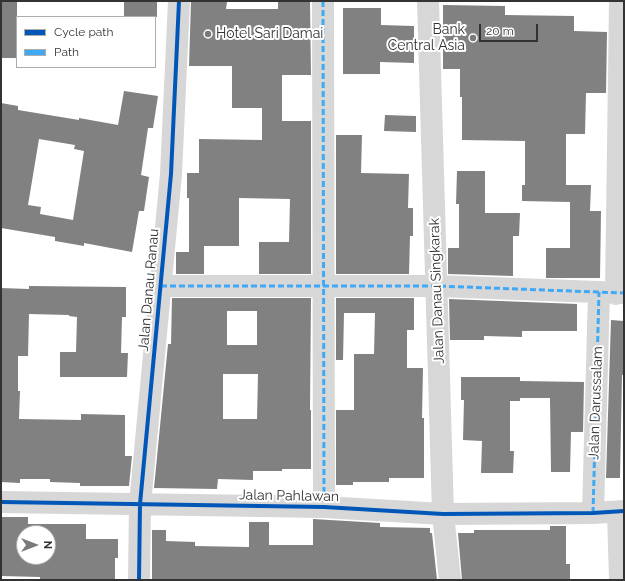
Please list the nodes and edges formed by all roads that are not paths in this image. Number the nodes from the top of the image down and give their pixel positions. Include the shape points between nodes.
1 (179, 1) edge
2 (323, 1) edge
3 (428, 1) edge
4 (620, 1) edge
5 (323, 285) junction
6 (161, 286) junction
7 (437, 286) junction
8 (613, 293) edge
9 (1, 502) edge
10 (140, 504) junction
11 (324, 508) junction
12 (621, 512) edge
13 (594, 513) junction
14 (443, 514) junction
15 (139, 580) edge
16 (450, 580) edge
17 (620, 580) edge

1 - 6 street, Jalan Danau Ranau via 171,174
2 - 5 street
3 - 7 street, Jalan Danau Singkarak
4 - 8 street, Jalan Darussalam
5 - 6 street
5 - 7 street
5 - 11 street
6 - 10 street, Jalan Danau Ranau
7 - 8 street
7 - 14 street, Jalan Danau Singkarak
8 - 13 street, Jalan Darussalam
9 - 10 street, Jalan Pahlawan
10 - 11 street, Jalan Pahlawan
10 - 15 street, Jalan Danau Ranau
11 - 14 street, Jalan Pahlawan
12 - 13 street, Jalan Pahlawan
12 - 17 street
13 - 14 street, Jalan Pahlawan
14 - 16 street, Jalan Danau Singkarak

